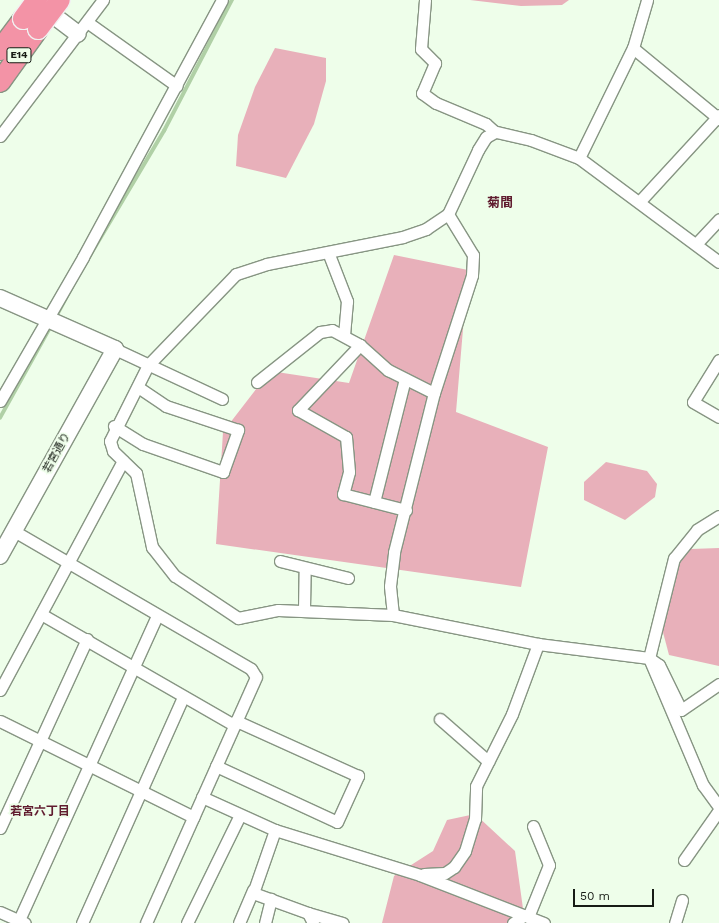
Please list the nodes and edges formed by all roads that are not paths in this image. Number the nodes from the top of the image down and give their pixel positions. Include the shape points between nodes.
1 (35, 0) edge
2 (60, 0) edge
3 (103, 0) edge
4 (222, 0) edge
5 (425, 0) edge
6 (647, 0) edge
7 (31, 24) junction
8 (83, 28) junction
9 (633, 48) junction
10 (0, 50) edge
11 (0, 82) edge
12 (177, 86) junction
13 (718, 117) edge
14 (495, 132) junction
15 (0, 136) edge
16 (579, 158) junction
17 (640, 201) junction
18 (448, 214) junction
19 (719, 219) edge
20 (696, 244) junction
21 (328, 252) junction
22 (719, 262) edge
23 (0, 298) edge
24 (46, 321) junction
25 (344, 334) junction
26 (360, 345) junction
27 (115, 349) junction
28 (719, 360) edge
29 (148, 365) junction
30 (405, 379) junction
31 (257, 382) dead end
32 (138, 387) junction
33 (434, 393) junction
34 (222, 398) dead end
35 (0, 400) edge
36 (719, 417) edge
37 (114, 426) junction
38 (123, 461) junction
39 (374, 502) junction
40 (406, 510) junction
41 (719, 516) edge
42 (14, 531) junction
43 (0, 556) edge
44 (280, 561) dead end
45 (68, 562) junction
46 (305, 570) junction
47 (348, 578) dead end
48 (304, 609) junction
49 (41, 614) junction
50 (393, 615) junction
51 (158, 616) junction
52 (87, 639) junction
53 (538, 644) junction
54 (649, 658) junction
55 (134, 666) junction
56 (719, 684) edge
57 (0, 690) edge
58 (183, 696) junction
59 (440, 719) dead end
60 (0, 721) edge
61 (235, 723) junction
62 (40, 741) junction
63 (488, 761) junction
64 (90, 766) junction
65 (216, 766) junction
66 (141, 791) junction
67 (202, 797) junction
68 (719, 808) edge
69 (240, 815) junction
70 (193, 817) junction
71 (533, 826) dead end
72 (0, 828) edge
73 (275, 830) junction
74 (684, 860) dead end
75 (420, 875) junction
76 (253, 890) junction
77 (271, 899) junction
78 (682, 900) dead end
79 (0, 912) edge
80 (308, 913) junction
81 (526, 916) junction
82 (22, 922) edge
83 (82, 923) edge
84 (146, 923) edge
85 (187, 923) edge
86 (239, 923) edge
87 (265, 923) edge
88 (313, 923) edge
89 (343, 923) edge
90 (513, 923) edge
91 (544, 923) edge
92 (675, 923) edge

1 - 7 highway, E14, bridge
1 - 8 street
2 - 7 highway, E14, bridge
3 - 8 street
4 - 12 street
5 - 14 street via 421,49 435,63 422,93 436,103 486,124
6 - 9 street
7 - 10 highway, E14
7 - 11 highway, E14
8 - 12 street
8 - 15 street
9 - 13 street
9 - 16 street
12 - 24 street
13 - 17 street
14 - 16 street via 531,140
14 - 18 street via 486,137 478,150
16 - 17 street
17 - 20 street
18 - 21 street via 426,229 403,237
18 - 33 street via 473,255 472,275
19 - 20 street
20 - 22 street
21 - 25 street via 347,301
21 - 29 street via 267,264 236,274
23 - 24 street
24 - 27 street
24 - 35 street
25 - 26 street
25 - 31 street via 332,330 320,332
26 - 30 street via 388,370
26 - 39 street via 298,410 346,437 348,472 343,494
27 - 29 street
27 - 42 street, 若宮通り
28 - 36 street via 693,402
29 - 32 street
29 - 34 street
30 - 33 street
30 - 39 street
32 - 37 street
32 - 37 street via 166,406 238,430 223,472 143,444
33 - 40 street
37 - 38 street via 110,441
38 - 45 street
38 - 48 street via 136,473 152,547 175,576 238,618 278,610
39 - 40 street
40 - 50 street via 394,552 390,586
41 - 54 street via 697,530 674,558
42 - 43 street, 若宮通り
42 - 45 street
44 - 46 street
45 - 49 street
45 - 51 street
46 - 47 street
46 - 48 street
48 - 50 street
49 - 52 street
49 - 57 street
50 - 53 street
51 - 55 street
51 - 61 street via 251,669 256,677
52 - 55 street
52 - 62 street
53 - 54 street
53 - 63 street via 512,714
54 - 56 street via 659,665 681,710
54 - 68 street via 703,786
55 - 58 street
55 - 64 street
58 - 61 street
58 - 66 street
59 - 63 street
60 - 62 street
61 - 65 street
61 - 65 street via 355,773 358,776 355,783 337,822
62 - 64 street
62 - 72 street
63 - 75 street via 476,786 475,819 465,851 454,867 445,873
64 - 66 street
64 - 82 street
65 - 67 street
66 - 70 street
66 - 83 street
67 - 69 street
67 - 70 street
68 - 74 street
69 - 73 street
69 - 85 street
70 - 84 street
71 - 81 street via 549,865
73 - 75 street
73 - 76 street
75 - 81 street
76 - 77 street
76 - 86 street
77 - 80 street
77 - 87 street
78 - 92 street
79 - 82 street
80 - 88 street
80 - 89 street
81 - 90 street
81 - 91 street

